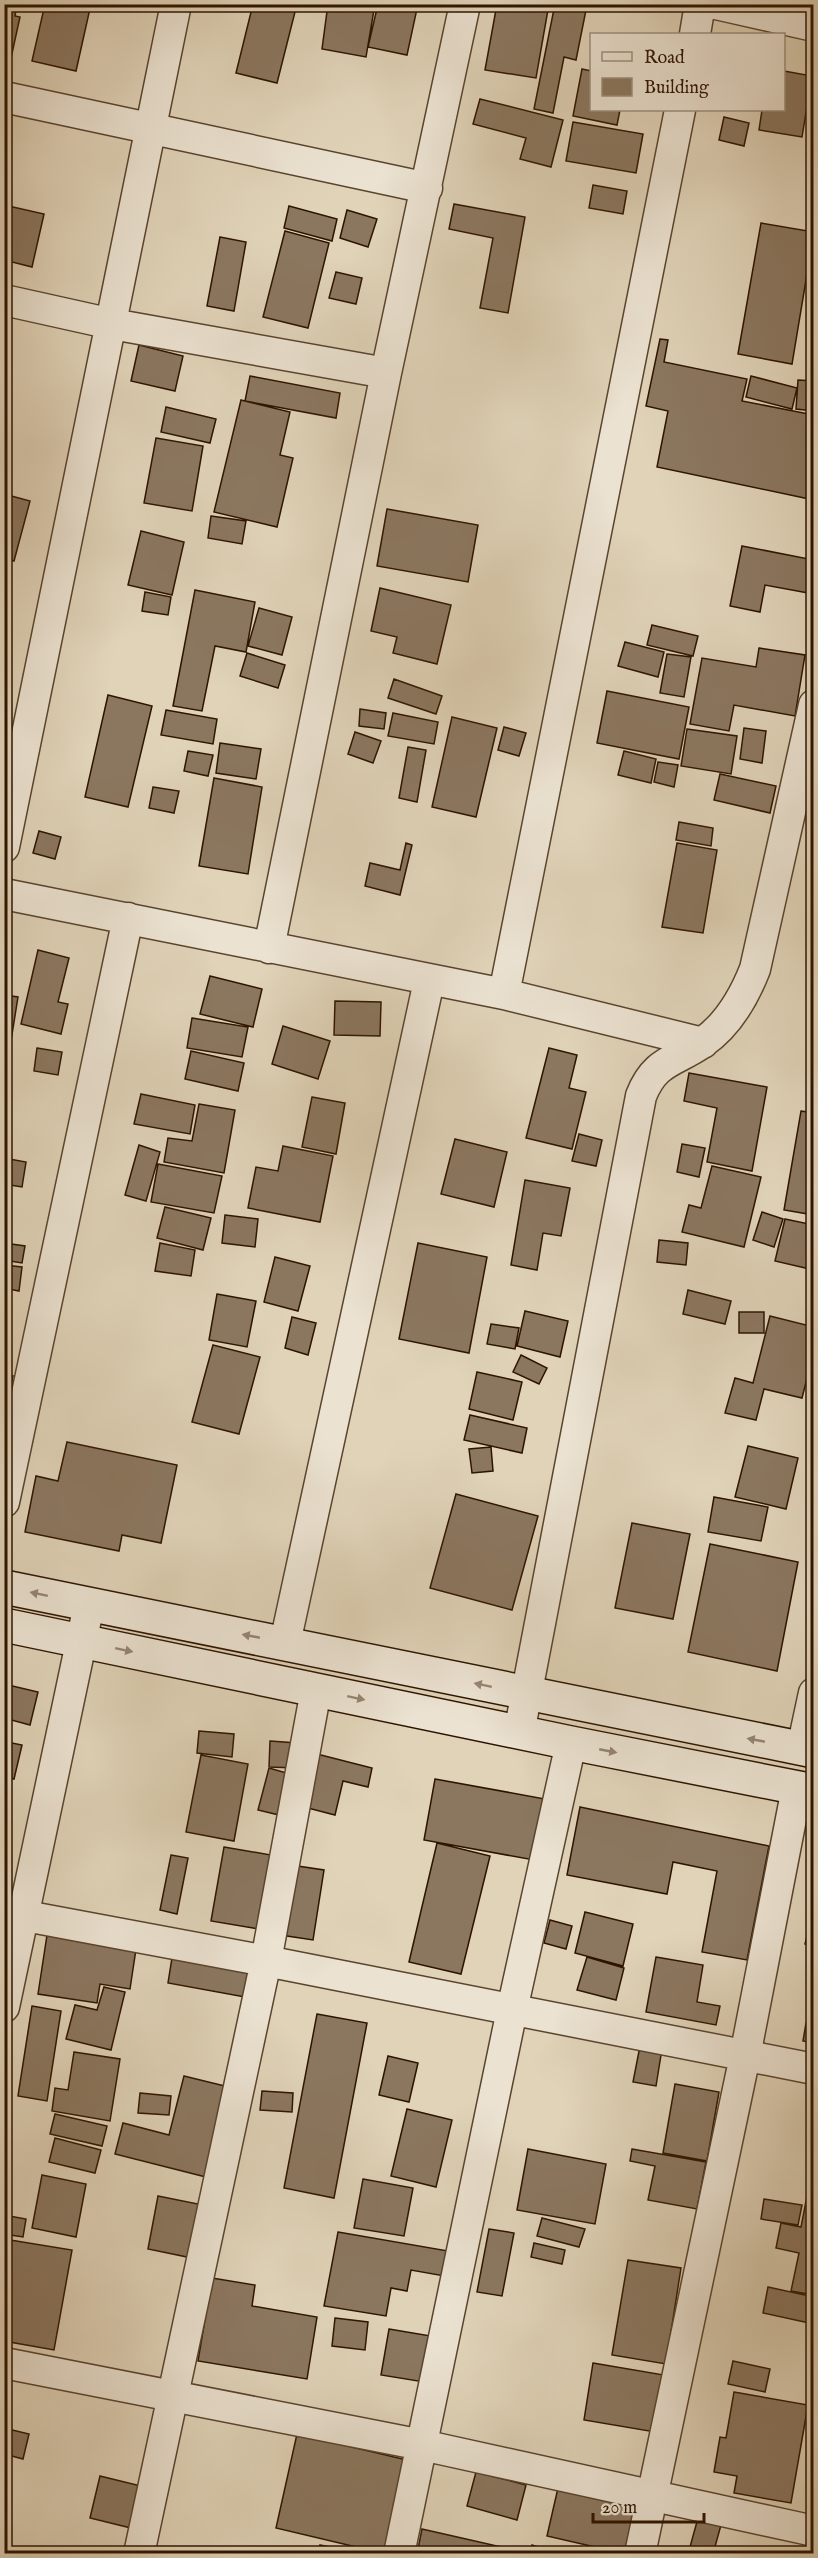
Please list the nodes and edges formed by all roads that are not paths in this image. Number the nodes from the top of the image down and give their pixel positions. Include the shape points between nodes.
1 (176, 4) edge
2 (465, 4) edge
3 (700, 4) edge
4 (716, 4) edge
5 (813, 26) edge
6 (694, 33) edge
7 (4, 97) edge
8 (680, 111) edge
9 (150, 130) junction
10 (427, 188) junction
11 (4, 300) edge
12 (112, 324) junction
13 (386, 373) junction
14 (813, 705) edge
15 (4, 847) edge
16 (4, 894) edge
17 (128, 918) junction
18 (269, 948) junction
19 (429, 981) junction
20 (504, 994) junction
21 (703, 1043) junction
22 (4, 1502) edge
23 (4, 1587) edge
24 (89, 1605) junction
25 (4, 1625) edge
26 (81, 1641) junction
27 (285, 1643) junction
28 (316, 1690) junction
29 (813, 1693) edge
30 (525, 1694) junction
31 (519, 1732) junction
32 (571, 1743) junction
33 (808, 1750) edge
34 (805, 1790) edge
35 (14, 1914) edge
36 (266, 1961) junction
37 (4, 2007) edge
38 (512, 2010) junction
39 (745, 2056) junction
40 (813, 2070) edge
41 (4, 2363) edge
42 (172, 2397) junction
43 (422, 2445) junction
44 (651, 2496) junction
45 (813, 2531) edge
46 (139, 2553) edge
47 (399, 2553) edge
48 (640, 2553) edge

1 - 9 street
2 - 10 street
3 - 6 street
4 - 5 street
7 - 9 street
8 - 20 street
9 - 10 street
9 - 12 street
10 - 13 street
11 - 12 street
12 - 13 street
12 - 15 street
13 - 18 street
14 - 21 street via 755,969 743,998
16 - 17 street
17 - 18 street
17 - 22 street
18 - 19 street
19 - 20 street
19 - 27 street
20 - 21 street
21 - 30 street via 674,1057 651,1075 641,1096
24 -> 23 main road
24 - 26 street
27 -> 24 main road
25 - 26 main road
26 -> 28 main road
26 - 35 street
30 -> 27 main road
28 -> 31 main road
28 - 36 street
29 - 33 street
30 - 31 street
33 -> 30 main road
31 - 32 main road
32 -> 34 main road
32 - 38 street
34 - 39 street
35 - 36 street
35 - 37 street
36 - 38 street
36 - 42 street
38 - 39 street
38 - 43 street
39 - 40 street
39 - 44 street
41 - 42 street
42 - 43 street
42 - 46 street
43 - 44 street
43 - 47 street
44 - 45 street
44 - 48 street

